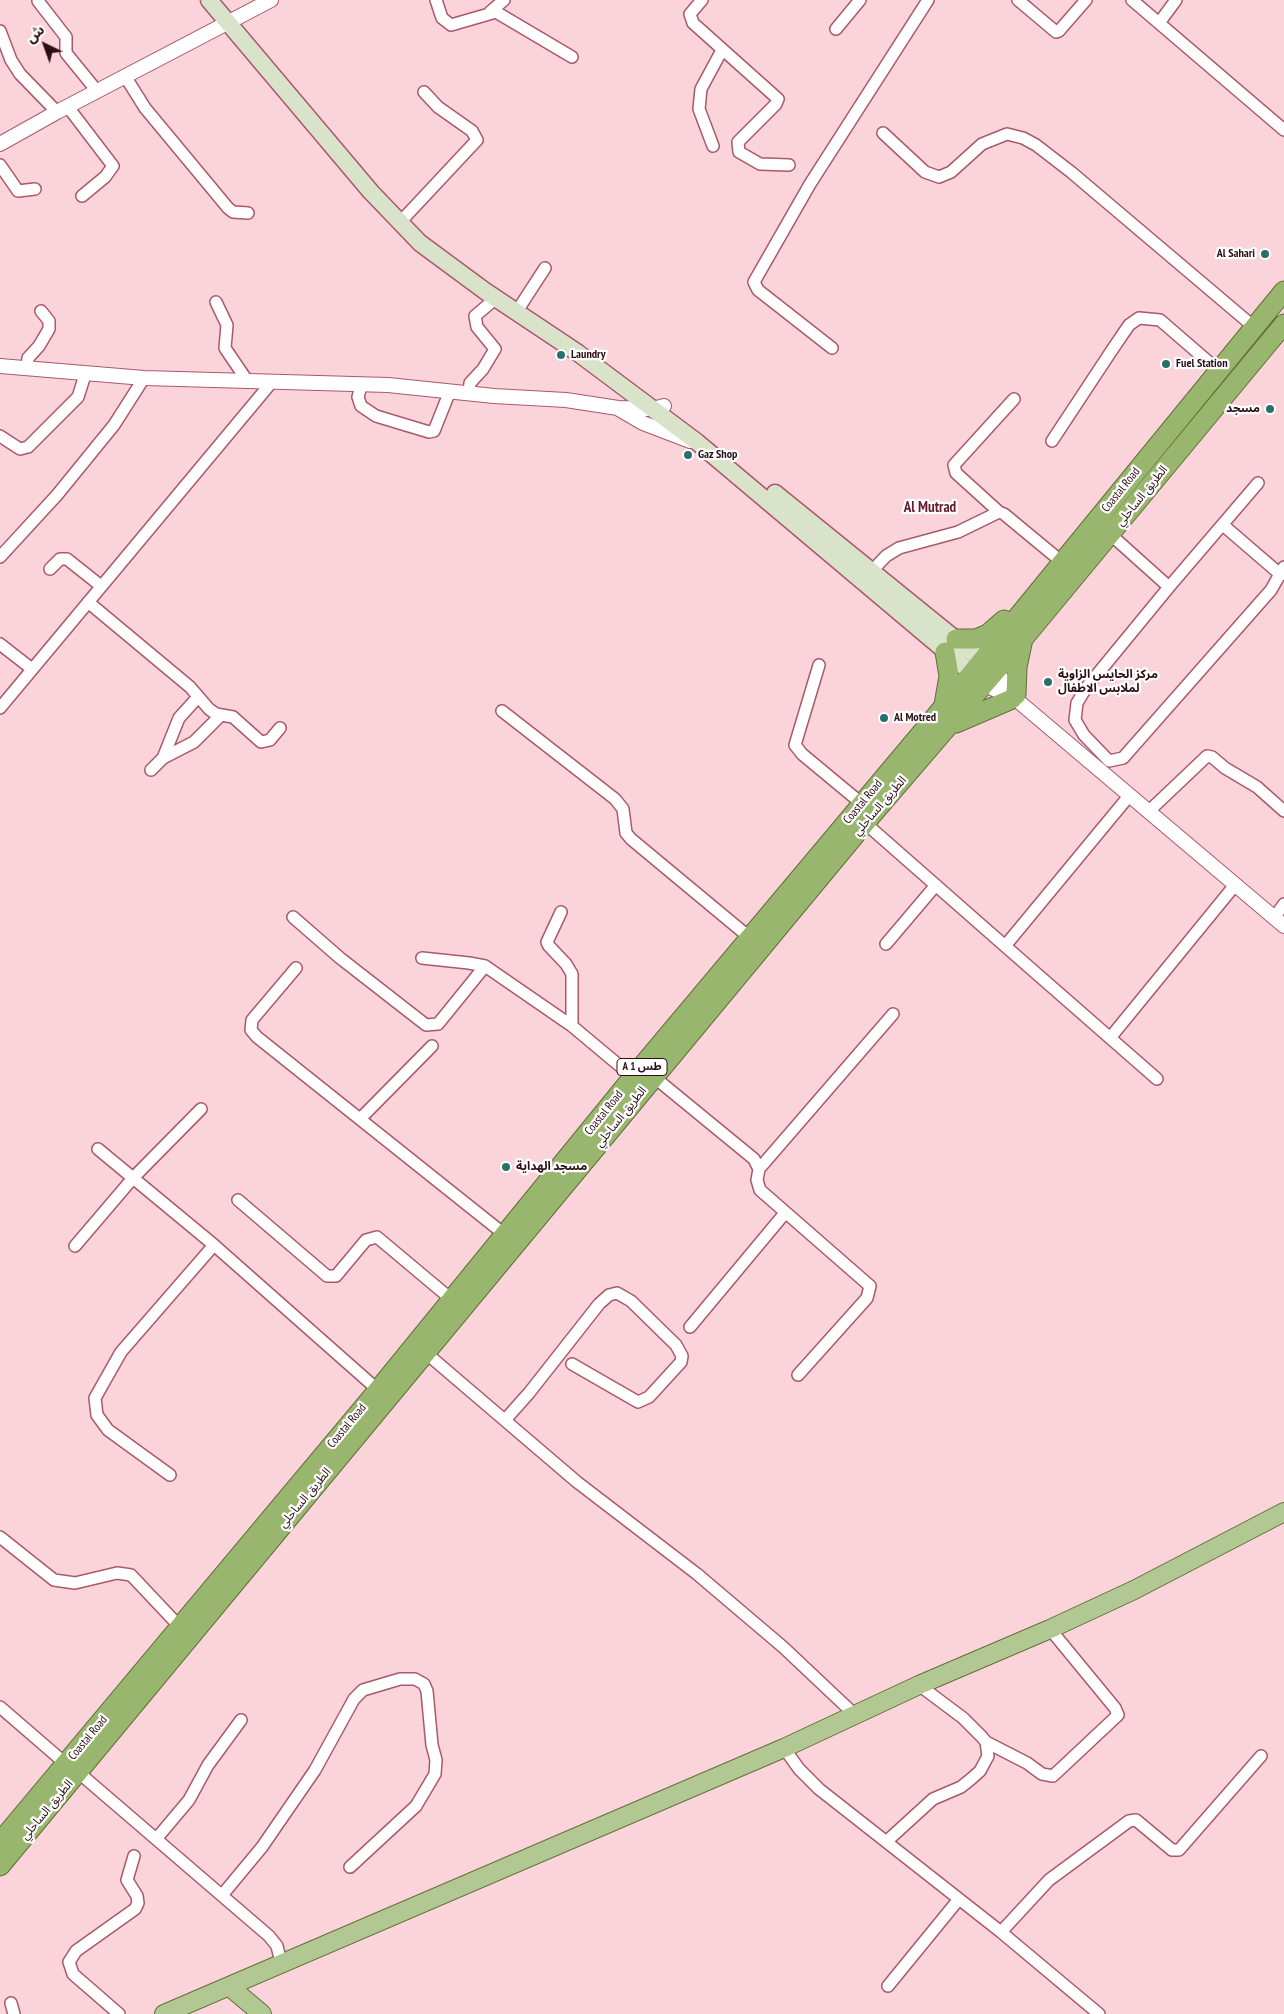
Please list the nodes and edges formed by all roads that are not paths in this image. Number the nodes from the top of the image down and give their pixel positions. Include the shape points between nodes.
1 (210, 0) edge
2 (222, 0) edge
3 (271, 0) edge
4 (436, 0) edge
5 (504, 0) edge
6 (702, 0) edge
7 (860, 0) edge
8 (928, 0) edge
9 (1018, 0) edge
10 (1086, 0) edge
11 (1132, 0) edge
12 (1176, 0) edge
13 (38, 1) edge
14 (490, 12) junction
15 (233, 19) junction
16 (1159, 23) junction
17 (836, 29) dead end
18 (0, 32) edge
19 (722, 50) junction
20 (572, 57) dead end
21 (125, 76) junction
22 (97, 91) junction
23 (424, 92) dead end
24 (62, 109) junction
25 (1284, 130) edge
26 (883, 133) dead end
27 (0, 144) edge
28 (713, 146) dead end
29 (789, 165) dead end
30 (0, 166) edge
31 (35, 189) dead end
32 (373, 190) junction
33 (82, 196) dead end
34 (248, 213) dead end
35 (404, 218) junction
36 (545, 268) dead end
37 (1284, 291) edge
38 (496, 298) junction
39 (216, 302) dead end
40 (521, 305) junction
41 (41, 311) dead end
42 (1284, 324) edge
43 (1254, 328) junction
44 (832, 348) dead end
45 (0, 366) edge
46 (27, 368) junction
47 (1219, 371) junction
48 (85, 375) junction
49 (144, 378) junction
50 (248, 382) junction
51 (271, 383) junction
52 (361, 386) junction
53 (450, 391) junction
54 (469, 393) junction
55 (1014, 399) dead end
56 (618, 408) junction
57 (658, 408) junction
58 (0, 436) edge
59 (1052, 441) dead end
60 (697, 442) junction
61 (1258, 483) dead end
62 (999, 512) junction
63 (1223, 525) junction
64 (1110, 534) junction
65 (0, 557) edge
66 (1062, 562) junction
67 (50, 569) dead end
68 (1282, 571) edge
69 (871, 572) junction
70 (101, 586) junction
71 (1170, 587) junction
72 (88, 602) junction
73 (1023, 610) junction
74 (1023, 638) junction
75 (0, 644) edge
76 (951, 646) junction
77 (819, 666) dead end
78 (32, 669) junction
79 (983, 672) junction
80 (198, 697) junction
81 (1015, 698) junction
82 (944, 705) junction
83 (0, 708) edge
84 (502, 711) dead end
85 (221, 715) junction
86 (948, 727) junction
87 (280, 728) dead end
88 (163, 758) junction
89 (151, 770) dead end
90 (1129, 796) junction
91 (861, 803) junction
92 (1284, 811) edge
93 (1148, 812) junction
94 (865, 823) junction
95 (1235, 885) junction
96 (936, 886) junction
97 (1284, 904) edge
98 (561, 912) dead end
99 (293, 917) dead end
100 (1279, 922) edge
101 (749, 937) junction
102 (886, 944) dead end
103 (1005, 946) junction
104 (422, 958) dead end
105 (485, 966) junction
106 (296, 968) dead end
107 (893, 1014) dead end
108 (572, 1026) junction
109 (1110, 1038) junction
110 (432, 1046) dead end
111 (633, 1077) junction
112 (654, 1077) junction
113 (1157, 1079) dead end
114 (201, 1108) dead end
115 (360, 1119) junction
116 (98, 1149) dead end
117 (759, 1169) junction
118 (133, 1178) junction
119 (238, 1200) dead end
120 (785, 1213) junction
121 (504, 1234) junction
122 (214, 1245) junction
123 (75, 1246) dead end
124 (452, 1299) junction
125 (690, 1327) dead end
126 (426, 1353) junction
127 (572, 1364) dead end
128 (798, 1375) dead end
129 (378, 1390) junction
130 (505, 1420) junction
131 (170, 1475) dead end
132 (1284, 1512) edge
133 (0, 1537) edge
134 (180, 1626) junction
135 (1050, 1629) junction
136 (919, 1685) junction
137 (0, 1708) edge
138 (854, 1714) junction
139 (240, 1720) dead end
140 (986, 1742) junction
141 (784, 1748) junction
142 (1261, 1756) dead end
143 (72, 1768) junction
144 (157, 1838) junction
145 (887, 1841) junction
146 (0, 1842) edge
147 (134, 1856) dead end
148 (0, 1866) edge
149 (350, 1866) dead end
150 (223, 1894) junction
151 (959, 1899) junction
152 (1001, 1932) junction
153 (281, 1963) junction
154 (888, 1986) dead end
155 (230, 1987) junction
156 (119, 2014) edge
157 (164, 2014) edge
158 (262, 2014) edge
159 (1099, 2014) edge

1 - 15 main road
2 - 15 main road
3 - 15 street
4 - 14 street via 442,18 455,26
5 - 14 street
6 - 19 street via 691,12 690,19
7 - 17 street
8 - 44 street via 810,184 754,282 758,290
9 - 10 street via 1056,32
11 - 16 street
12 - 16 street
13 - 22 street via 66,37 66,53
14 - 20 street via 504,14
15 - 21 street
15 - 32 main road
16 - 25 street
18 - 24 street via 20,74
19 - 28 street via 701,90 699,110
19 - 29 street via 778,99 738,142 739,152 760,164
21 - 22 street
21 - 34 street via 145,108 228,208 233,212
22 - 24 street
23 - 35 street via 438,108 472,131 477,140
24 - 27 street
24 - 33 street via 113,166
26 - 43 street via 925,172 939,177 951,172 982,144 1007,134 1023,138 1071,172
30 - 31 street via 18,191
32 - 35 main road
32 - 38 main road via 393,218 433,254
35 - 40 main road via 437,248
36 - 40 street
37 - 43 highway, Coastal Road / A 1 طس
38 - 54 street via 475,316 477,327 495,349 470,383
38 - 57 main road
39 - 50 street via 227,325 225,348
40 - 57 main road via 605,361
41 - 46 street via 49,322 49,329 28,358
42 - 64 highway, الطريق الساحلي / A 1 طس
43 - 47 highway, Coastal Road / A 1 طس
45 - 46 street
46 - 48 street
47 - 59 street via 1160,320 1138,318 1124,332
47 - 66 highway, Coastal Road / A 1 طس
48 - 49 street
48 - 58 street via 78,397 28,447 20,449
49 - 50 street
49 - 65 street via 114,425 63,488
50 - 51 street
51 - 52 street
51 - 70 street
52 - 53 street via 388,385
52 - 53 street via 358,397 361,406 376,416 429,432 434,431
53 - 54 street
54 - 56 street via 566,400
55 - 62 street via 954,465 956,473
56 - 57 street
56 - 60 street via 643,423
57 - 60 main road
57 - 69 main road
60 - 76 main road
61 - 63 street
62 - 66 street
62 - 69 street via 958,532 899,548
63 - 68 street
63 - 71 street
64 - 71 street
64 - 74 highway, الطريق الساحلي / A 1 طس
66 - 73 highway, Coastal Road / A 1 طس
67 - 70 street via 60,559 68,558
68 - 71 street via 1271,590 1123,758 1109,761 1074,720 1077,704 1086,688
69 - 76 main road
70 - 72 street
72 - 78 street
72 - 80 street
73 - 76 highway via 1013,613 988,634
73 - 79 highway, Coastal Road / A 1 طس
74 - 79 highway, الطريق الساحلي / A 1 طس
74 - 81 highway
75 - 78 street
76 - 79 main road
76 - 82 highway
77 - 91 street via 795,745
78 - 83 street
79 - 81 street
79 - 82 highway, Coastal Road / A 1 طس
79 - 86 highway, الطريق الساحلي / A 1 طس
80 - 85 street via 209,709
80 - 88 street via 179,718
81 - 86 highway
81 - 90 street
82 - 91 highway, Coastal Road / A 1 طس
84 - 101 street via 614,799 624,809 626,833
85 - 87 street via 233,717 261,742 270,740
85 - 88 street via 194,742
86 - 94 highway, الطريق الساحلي / A 1 طس
88 - 89 street
90 - 93 street
90 - 103 street
91 - 101 highway, Coastal Road / A 1 طس
92 - 93 street via 1257,787 1207,756
93 - 95 street
94 - 96 street
94 - 112 highway, الطريق الساحلي / A 1 طس
95 - 100 street
95 - 109 street
96 - 102 street
96 - 103 street
97 - 100 street
98 - 108 street via 547,942 572,974
99 - 105 street via 426,1026 438,1024
101 - 111 highway, Coastal Road / A 1 طس
103 - 109 street
104 - 105 street
105 - 108 street
106 - 115 street via 252,1020 251,1030
107 - 117 street
108 - 111 street
109 - 113 street
110 - 115 street
111 - 121 highway, Coastal Road / A 1 طس
112 - 117 street via 754,1159
112 - 126 highway, الطريق الساحلي / A 1 طس
114 - 118 street
115 - 121 street
116 - 118 street
117 - 120 street via 757,1186
118 - 122 street
118 - 123 street
119 - 124 street via 327,1276 336,1276 366,1240 377,1237
120 - 125 street
120 - 128 street via 870,1286 867,1298
121 - 124 highway, Coastal Road / A 1 طس
122 - 129 street
122 - 131 street via 121,1352 95,1398 97,1415 108,1430
124 - 129 highway, Coastal Road / A 1 طس
126 - 130 street
126 - 143 highway, الطريق الساحلي / A 1 طس
127 - 130 street via 638,1402 649,1397 681,1362 682,1356 676,1345 631,1301 617,1293 609,1295
129 - 134 highway, Coastal Road / A 1 طس
130 - 138 street via 577,1482 697,1574 783,1647
132 - 135 main road via 1134,1590
133 - 134 street via 54,1580 75,1583 117,1573 131,1575
134 - 143 highway, Coastal Road / A 1 طس
135 - 136 main road
135 - 140 street via 1118,1715 1053,1776 1042,1774
136 - 138 main road
136 - 140 street via 963,1718
137 - 143 street
138 - 141 main road
139 - 144 street via 208,1765 189,1800
140 - 145 street via 988,1756 980,1771 961,1787 933,1799
141 - 145 street via 799,1769 820,1789
141 - 153 main road
142 - 152 street via 1179,1850 1172,1850 1136,1820 1129,1821 1049,1880
143 - 144 street
143 - 146 highway, Coastal Road / A 1 طس
143 - 148 highway, الطريق الساحلي / A 1 طس
144 - 150 street
145 - 151 street
147 - 156 street via 127,1880 137,1896 135,1909 76,1951 70,1962 73,1974
149 - 150 street via 416,1806 434,1774 436,1760 427,1691 424,1684 416,1679 400,1679 363,1690 354,1699 315,1770 262,1847
150 - 153 street via 273,1940
151 - 152 street
151 - 154 street
152 - 159 street
153 - 155 main road
155 - 157 main road
155 - 158 main road

